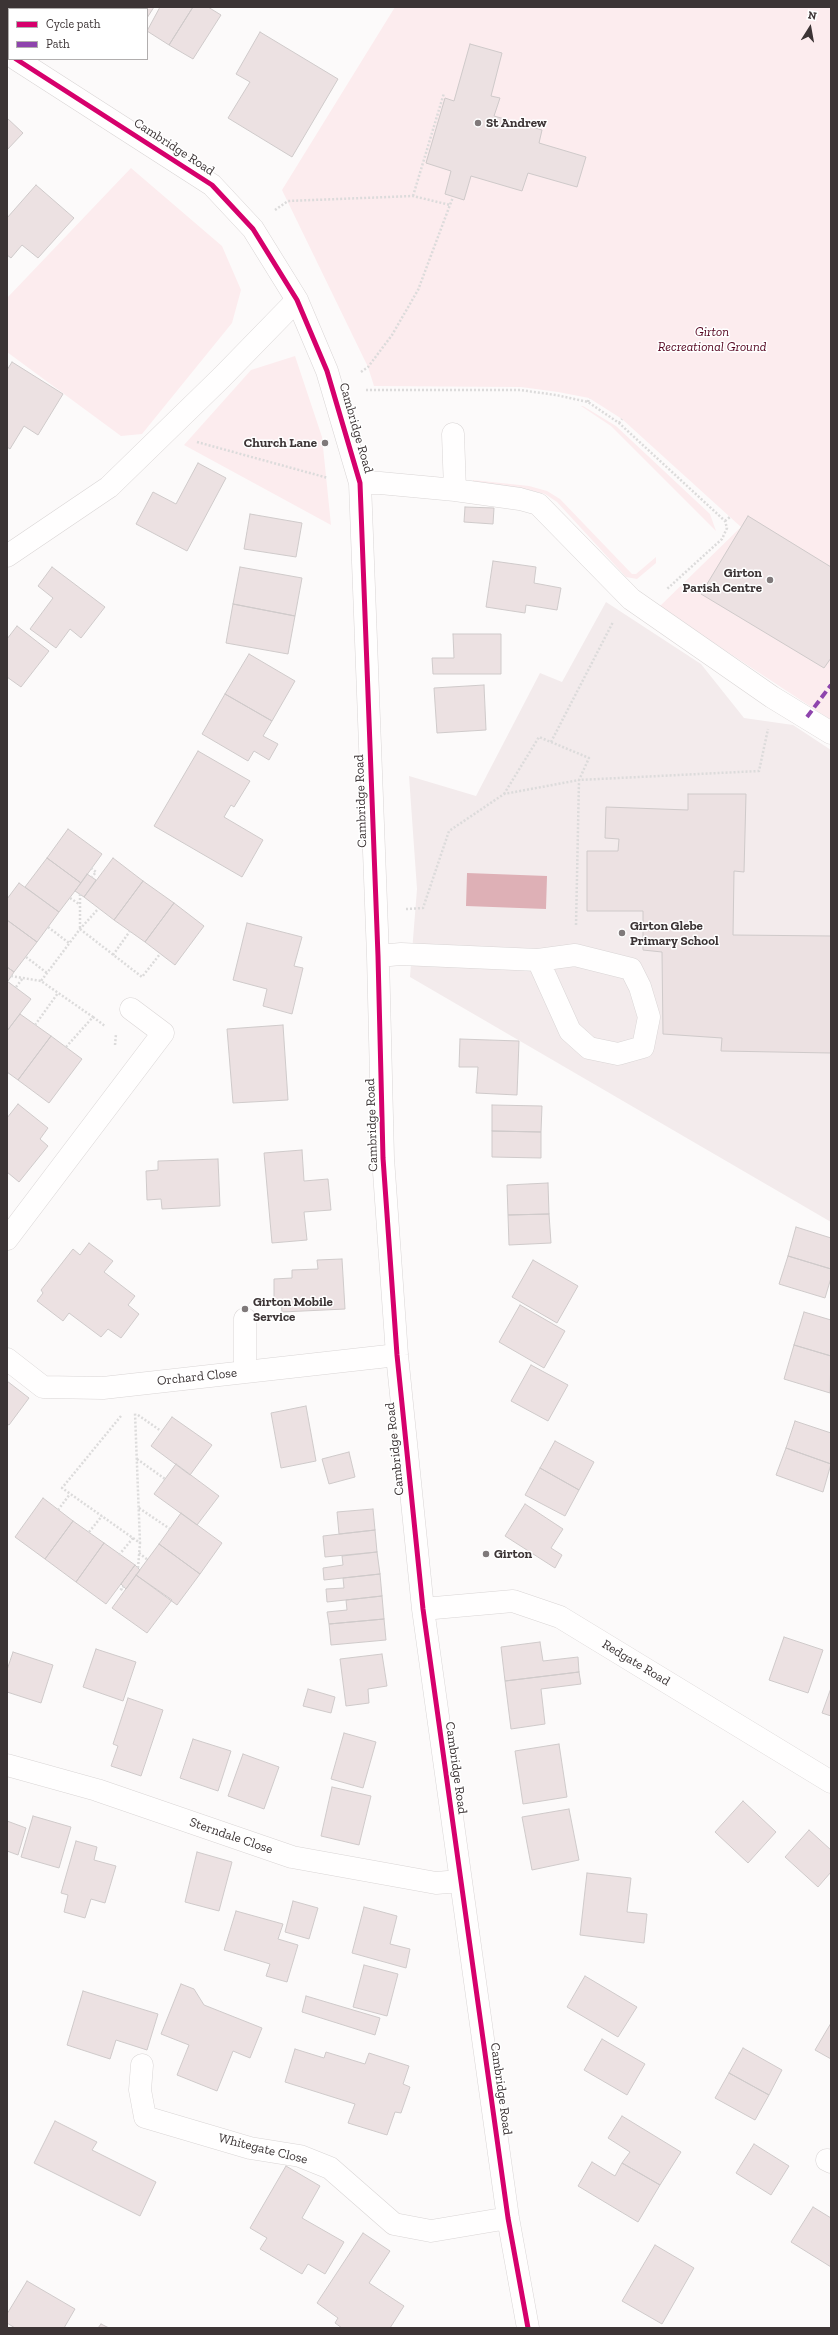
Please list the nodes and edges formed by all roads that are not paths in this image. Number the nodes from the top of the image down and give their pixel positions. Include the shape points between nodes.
1 (18, 60) edge
2 (297, 300) junction
3 (453, 434) dead end
4 (360, 484) junction
5 (455, 490) junction
6 (7, 556) edge
7 (831, 733) edge
8 (378, 956) junction
9 (538, 960) junction
10 (131, 1009) dead end
11 (7, 1239) edge
12 (245, 1319) dead end
13 (397, 1355) junction
14 (7, 1359) edge
15 (245, 1372) junction
16 (423, 1609) junction
17 (7, 1765) edge
18 (831, 1782) edge
19 (460, 1881) junction
20 (142, 2065) dead end
21 (508, 2218) junction
22 (528, 2328) edge

1 - 2 street, Cambridge Road via 212,185 253,228
2 - 4 street, Cambridge Road via 328,371
2 - 6 street via 109,487
3 - 5 street
4 - 5 street via 380,483
4 - 8 street, Cambridge Road
5 - 7 street via 538,504 631,599 772,697
8 - 9 street via 401,954
8 - 13 street, Cambridge Road via 383,1158
9 - 9 street via 570,1031 589,1048 618,1054 643,1047 648,1017 640,988 631,969 575,955
10 - 11 street via 163,1033
12 - 15 street
13 - 15 street, Orchard Close
13 - 16 street, Cambridge Road
14 - 15 street, Orchard Close via 43,1387 103,1388 134,1392
16 - 18 street, Redgate Road via 513,1601 560,1617
16 - 19 street, Cambridge Road
17 - 19 street, Sterndale Close via 97,1790 292,1857 436,1884
19 - 21 street, Cambridge Road
20 - 21 street, Whitegate Close via 140,2090 145,2117 250,2148 300,2156 330,2168 394,2224 431,2231
21 - 22 street, Cambridge Road

